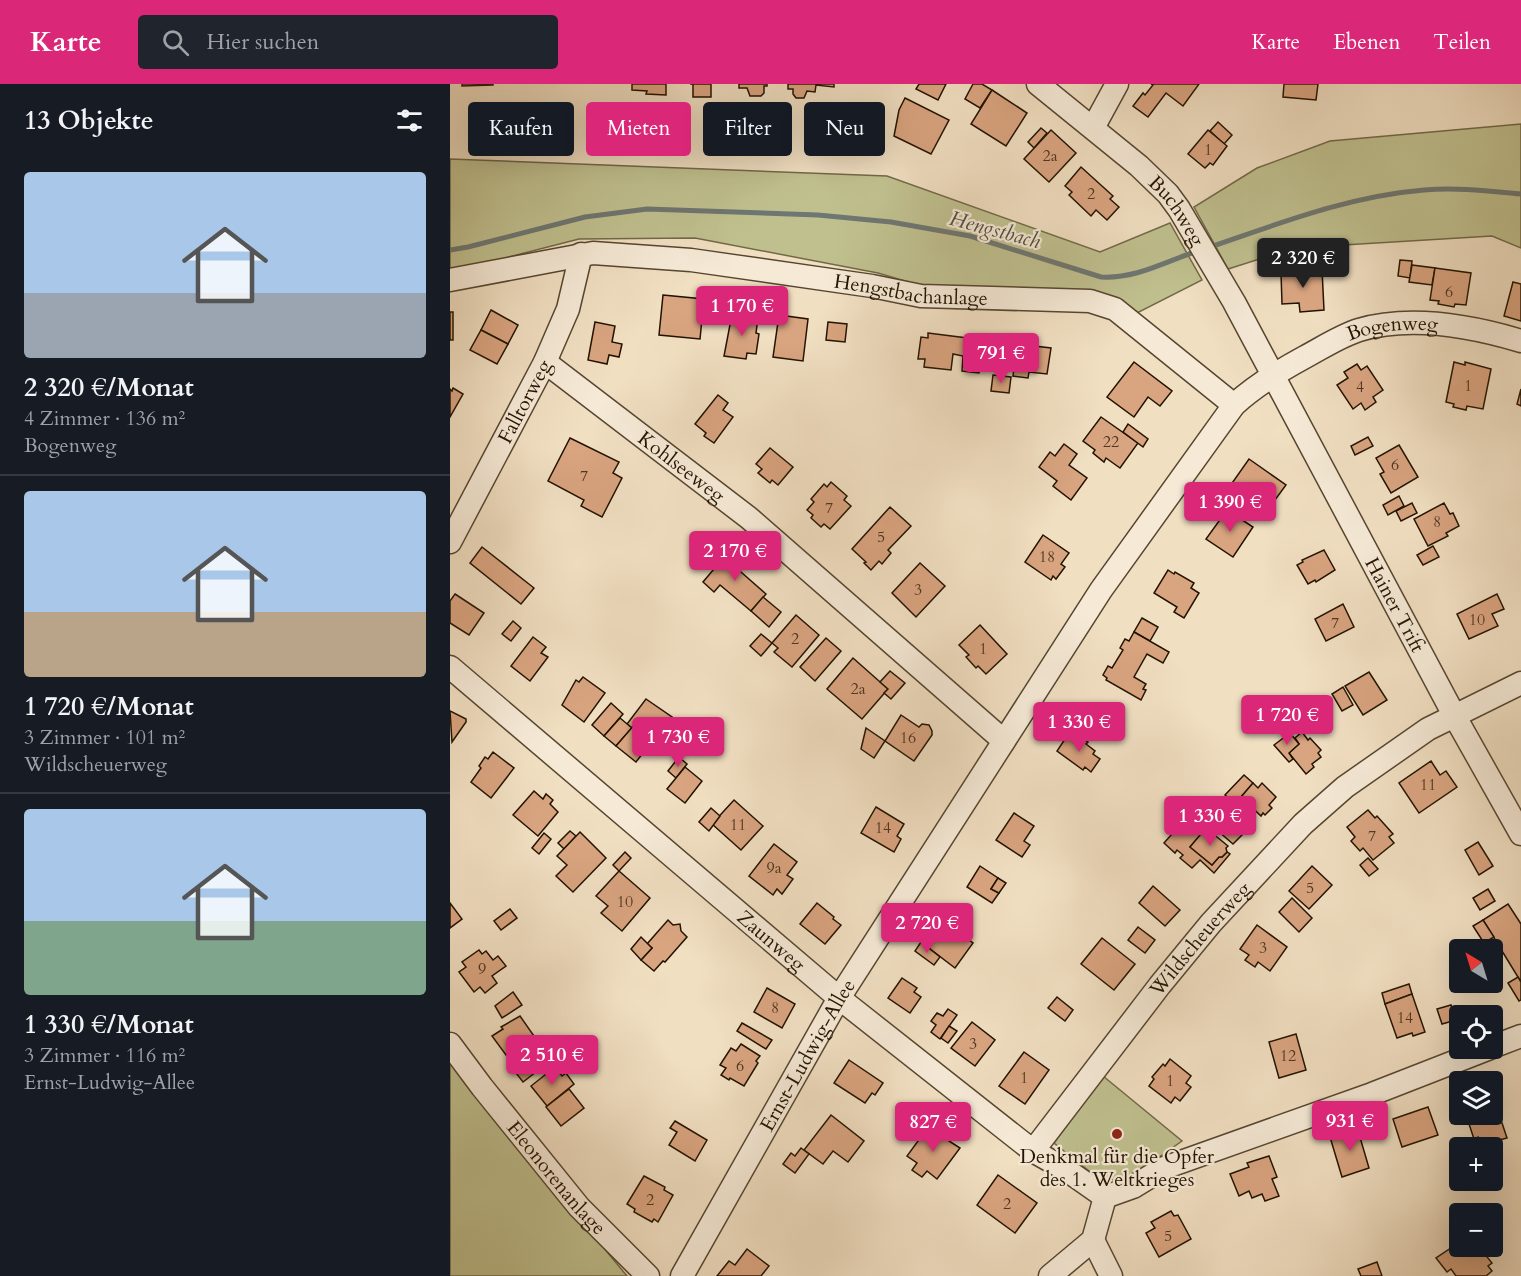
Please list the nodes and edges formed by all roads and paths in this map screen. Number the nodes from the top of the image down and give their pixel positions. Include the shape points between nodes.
1 (1038, 84) edge
2 (1117, 84) edge
3 (1094, 128) junction
4 (581, 254) junction
5 (450, 280) edge
6 (1521, 341) edge
7 (545, 362) junction
8 (1273, 374) junction
9 (1234, 405) junction
10 (450, 542) edge
11 (450, 667) edge
12 (1521, 683) edge
13 (1454, 715) junction
14 (1004, 741) junction
15 (1521, 834) edge
16 (839, 998) junction
17 (1521, 1036) edge
18 (1503, 1043) edge
19 (450, 1044) edge
20 (1463, 1059) edge
21 (1033, 1151) junction
22 (1105, 1197) junction
23 (1093, 1240) junction
24 (648, 1276) edge
25 (682, 1276) edge
26 (1050, 1276) edge
27 (1111, 1276) edge

1 - 3 street, Buchweg
2 - 3 street
3 - 8 street, Buchweg via 1168,194
4 - 5 street, Hengstbachanlage
4 - 7 street, Falltorweg via 568,309
4 - 9 street, Hengstbachanlage via 692,260 921,296 1101,303 1138,326
6 - 8 street, Bogenweg via 1457,327 1375,326 1344,336
7 - 10 street, Falltorweg
7 - 14 street, Kohlseeweg via 749,518
8 - 9 street, Ernst-Ludwig-Allee
8 - 13 street, Hainer Trift
9 - 14 street, Ernst-Ludwig-Allee via 1101,590
11 - 16 street, Zaunweg
12 - 13 street, Wildscheuerweg
13 - 15 street, Hainer Trift
13 - 21 street, Wildscheuerweg via 1345,786 1303,824 1211,922
14 - 16 street, Ernst-Ludwig-Allee
16 - 21 street, Zaunweg
16 - 25 street, Ernst-Ludwig-Allee
17 - 18 street
19 - 24 street, Eleonorenanlage via 579,1207
20 - 22 street via 1164,1168
21 - 22 street, Zaunweg
22 - 23 street
23 - 26 street
23 - 27 street

